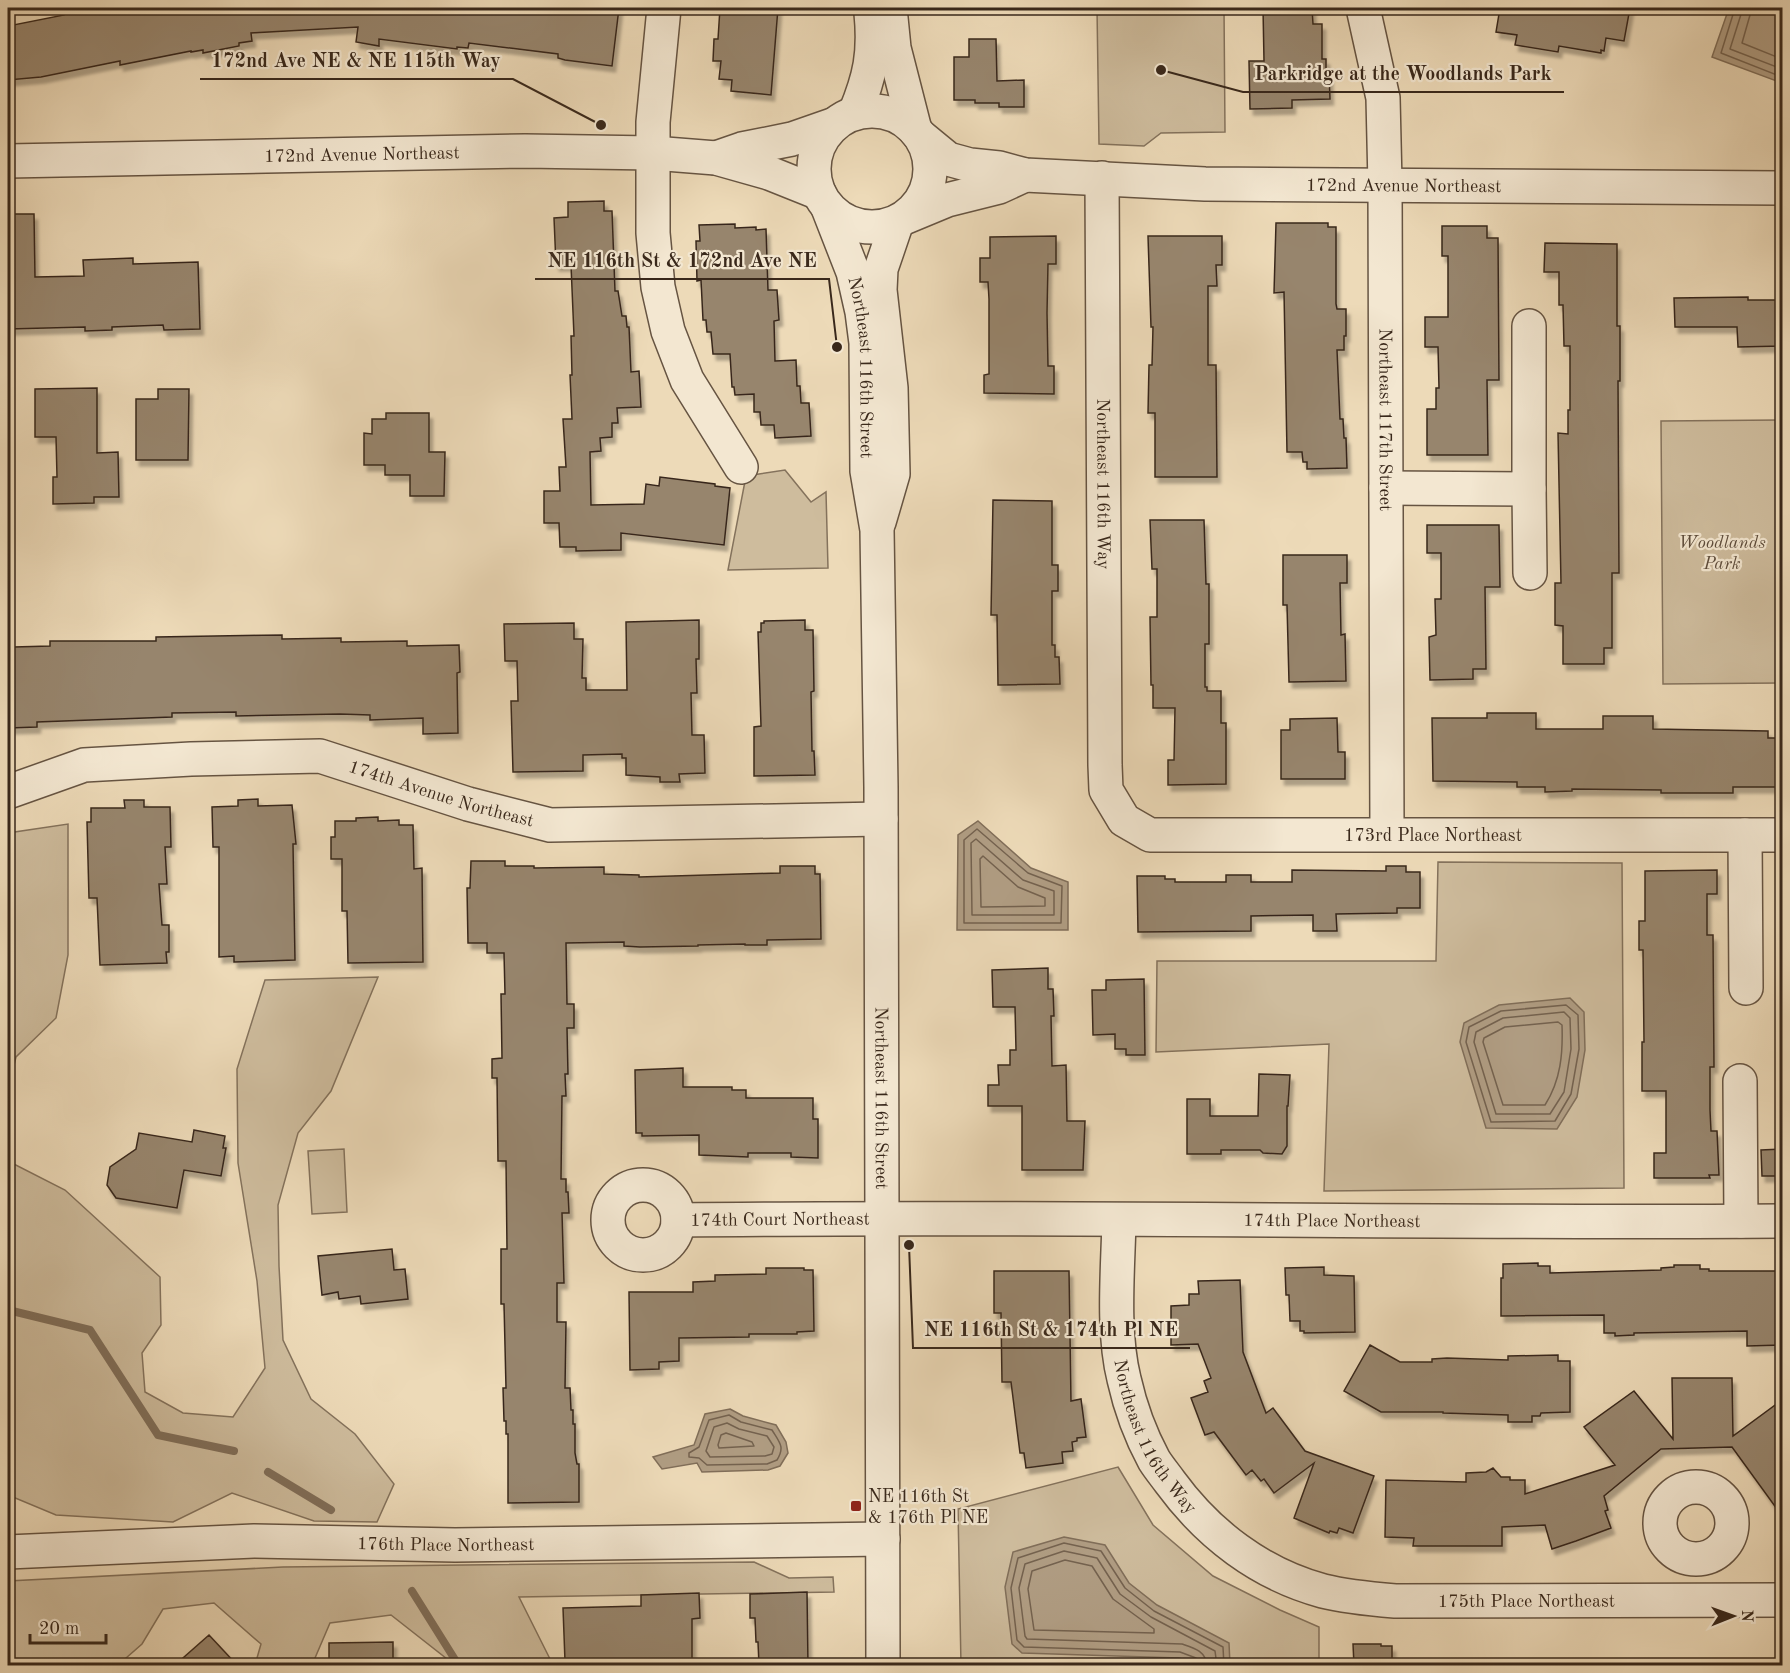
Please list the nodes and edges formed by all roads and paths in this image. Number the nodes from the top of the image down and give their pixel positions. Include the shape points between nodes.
1 (664, 8) edge
2 (871, 8) edge
3 (890, 8) edge
4 (1363, 8) edge
5 (845, 119) junction
6 (918, 133) junction
7 (653, 153) junction
8 (717, 158) junction
9 (8, 161) edge
10 (1025, 175) junction
11 (1102, 178) junction
12 (1385, 184) junction
13 (1782, 188) edge
14 (824, 200) junction
15 (901, 220) junction
16 (1529, 326) dead end
17 (741, 466) dead end
18 (1386, 488) junction
19 (1529, 489) junction
20 (877, 530) junction
21 (1530, 573) dead end
22 (1106, 790) joint
23 (8, 792) edge
24 (881, 819) junction
25 (1387, 834) junction
26 (1745, 834) junction
27 (1782, 835) edge
28 (1746, 988) dead end
29 (1740, 1081) dead end
30 (882, 1217) junction
31 (678, 1220) dead end
32 (1119, 1220) junction
33 (1741, 1221) junction
34 (1782, 1221) edge
35 (883, 1539) junction
36 (8, 1552) edge
37 (1693, 1559) dead end
38 (1275, 1573) joint
39 (1782, 1600) edge
40 (1691, 1601) junction
41 (883, 1665) edge

1 - 7 street
2 - 5 street via 874,41 870,69
3 - 6 street via 896,59
4 - 12 street, Northeast 117th Street via 1383,98
5 - 6 street via 877,111 898,117
5 - 8 street, 172nd Avenue Northeast via 792,139 742,148
5 - 14 street via 823,138 816,156 814,174
6 - 10 street, 172nd Avenue Northeast via 948,159
6 - 15 street via 928,153 927,189 918,206
7 - 8 street, 172nd Avenue Northeast
7 - 9 street, 172nd Avenue Northeast
7 - 17 street via 652,233 668,331 687,380
8 - 14 street, 172nd Avenue Northeast via 769,173
10 - 11 street, 172nd Avenue Northeast
10 - 15 street, 172nd Avenue Northeast via 999,187 947,200
11 - 12 street, 172nd Avenue Northeast via 1205,184
11 - 22 street, Northeast 116th Way
12 - 13 street, 172nd Avenue Northeast
12 - 18 street, Northeast 117th Street
14 - 15 street via 840,218 868,228
14 - 20 street, Northeast 116th Street via 853,272 862,312 866,343 867,471
15 - 20 street, Northeast 116th Street via 881,269 891,388 893,474
16 - 19 street
18 - 19 street
18 - 25 street, Northeast 117th Street
19 - 21 street
20 - 24 street, Northeast 116th Street
22 - 25 street, 173rd Place Northeast via 1124,820 1150,835
23 - 24 street, 174th Avenue Northeast via 84,765 320,756 468,804 550,825
24 - 30 street, Northeast 116th Street
25 - 26 street, 173rd Place Northeast
26 - 27 street, 173rd Place Northeast
26 - 28 street
29 - 33 street
30 - 31 street, 174th Court Northeast
30 - 32 street, 174th Place Northeast
30 - 35 street, Northeast 116th Street
32 - 33 street, 174th Place Northeast
32 - 38 street, Northeast 116th Way via 1118,1340 1126,1388 1154,1461 1190,1510 1228,1545
33 - 34 street, 174th Place Northeast
35 - 36 street, 176th Place Northeast via 455,1545 254,1541
35 - 41 street, Northeast 116th Street
37 - 40 street
38 - 40 street, 175th Place Northeast via 1322,1591 1395,1601
39 - 40 street, 175th Place Northeast

